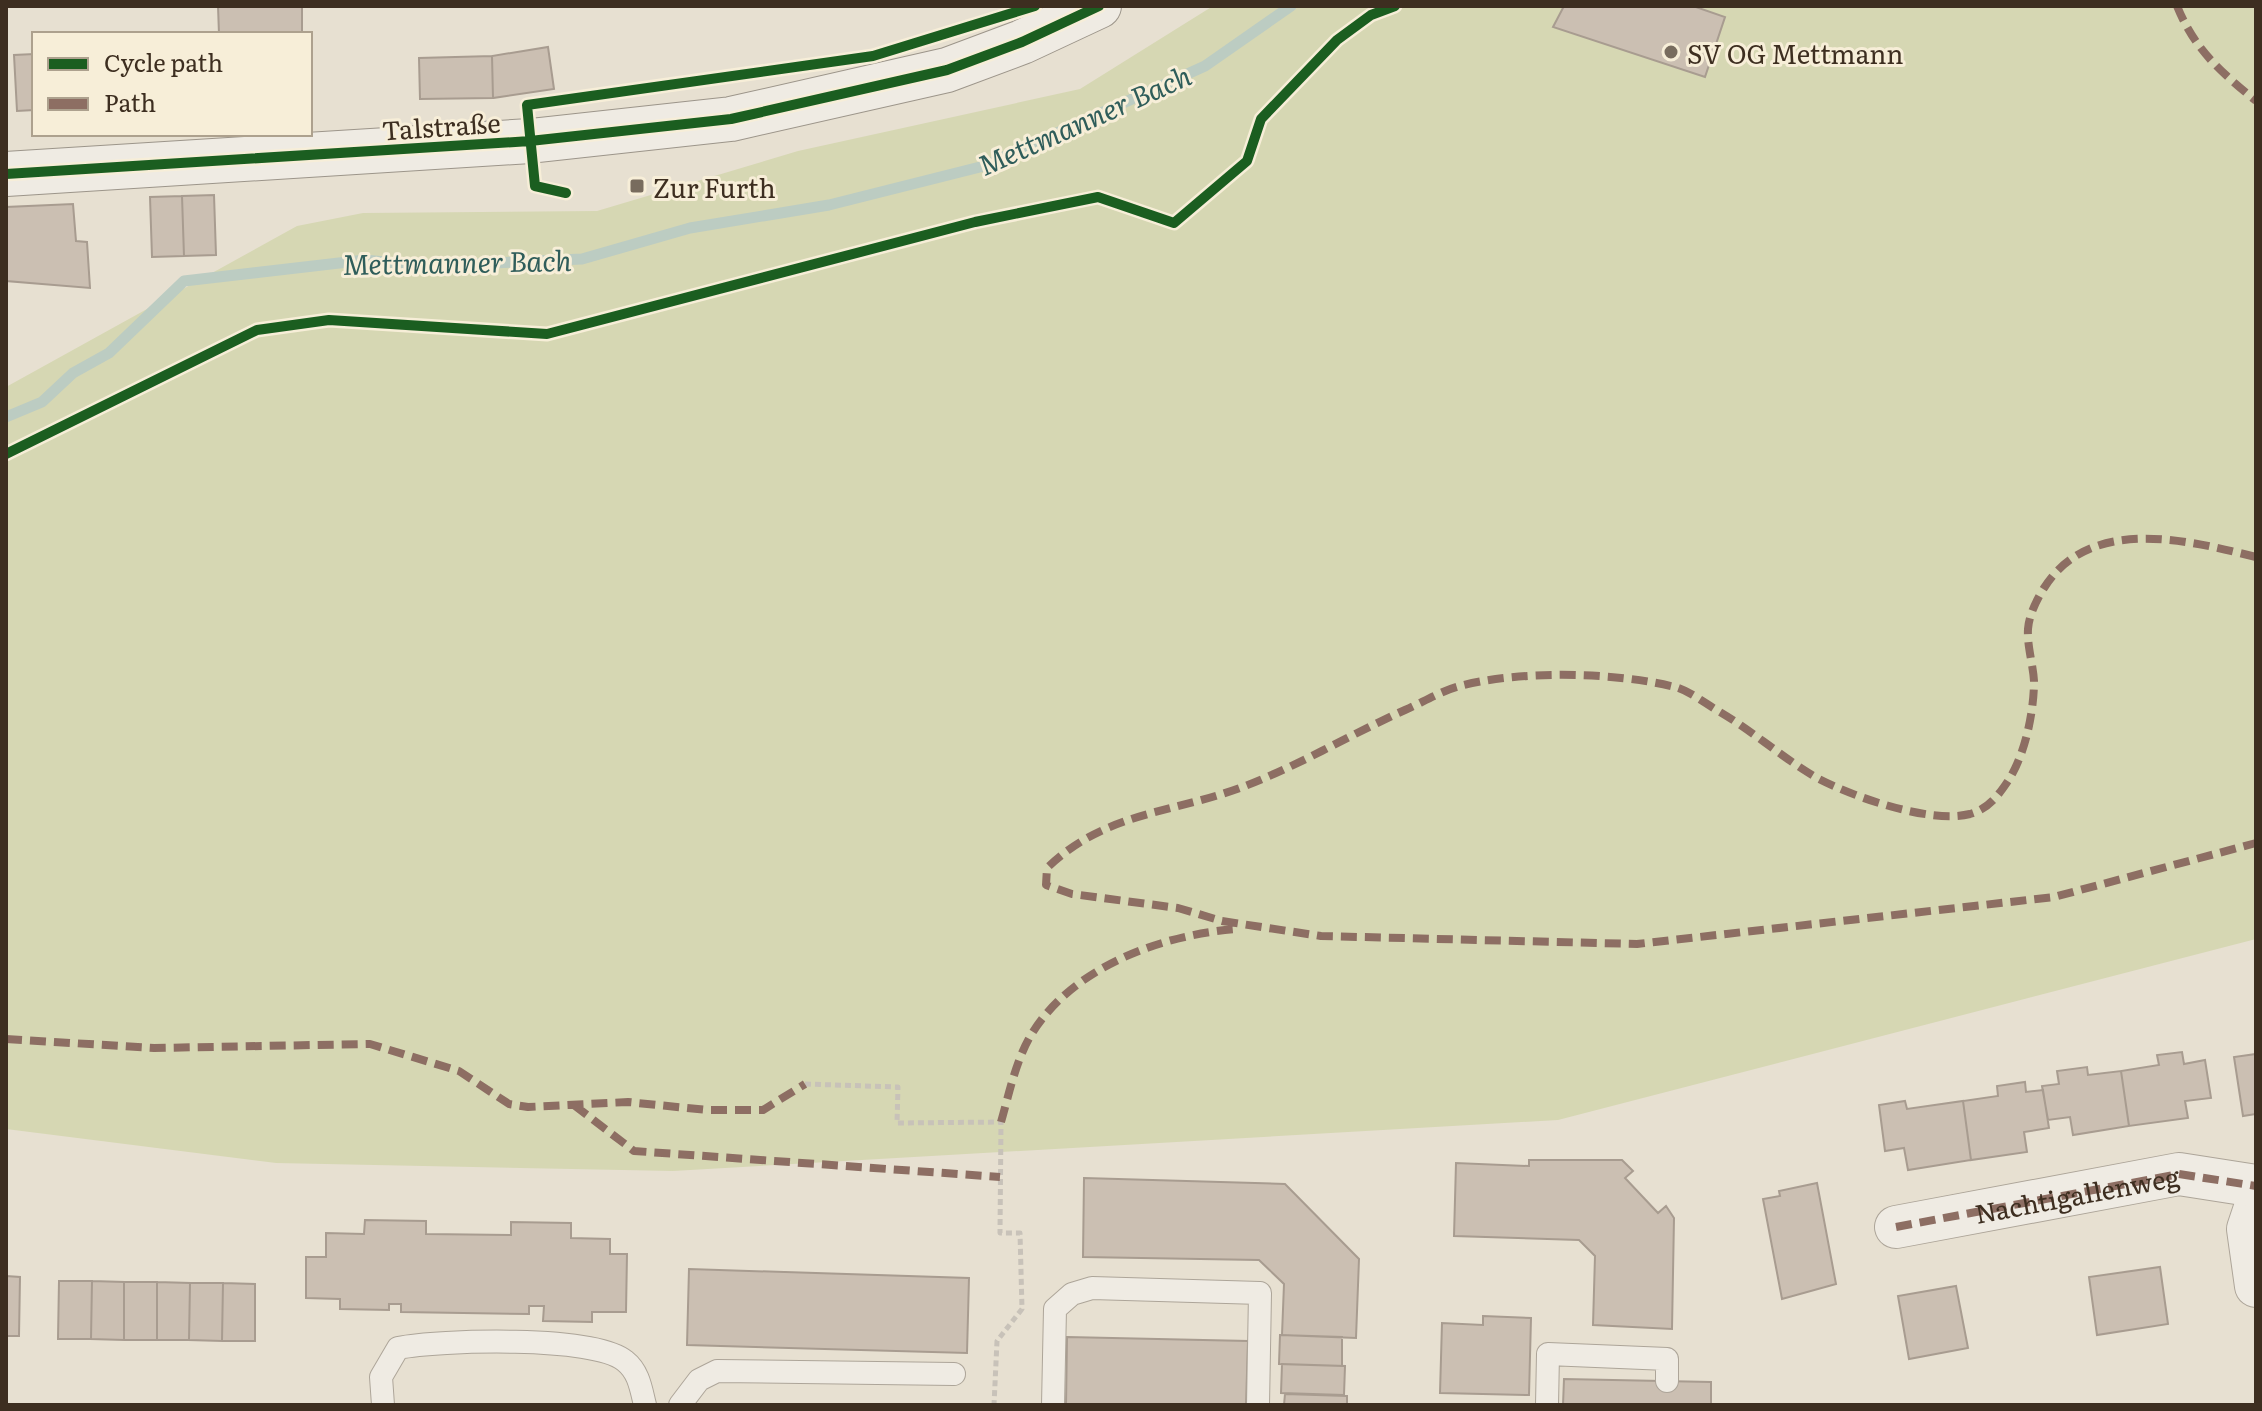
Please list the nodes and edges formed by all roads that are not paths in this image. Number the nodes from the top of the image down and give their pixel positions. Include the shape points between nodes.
1 (1099, 6) edge
2 (6, 174) edge
3 (2256, 1186) edge
4 (2256, 1205) edge
5 (1896, 1227) dead end
6 (2256, 1286) edge
7 (954, 1374) dead end
8 (1667, 1381) dead end
9 (383, 1405) edge
10 (645, 1405) edge
11 (680, 1405) edge
12 (1053, 1405) edge
13 (1258, 1405) edge
14 (1547, 1405) edge

1 - 2 main road, Talstraße via 947,70 731,119 530,141
3 - 5 street, Nachtigallenweg via 2179,1174
4 - 6 street via 2248,1229
7 - 11 lane via 717,1371 699,1380
8 - 14 lane via 1667,1359 1548,1354
9 - 10 lane via 381,1377 398,1348 529,1343 581,1344 622,1358 635,1370
12 - 13 lane via 1055,1309 1072,1294 1092,1288 1260,1293

